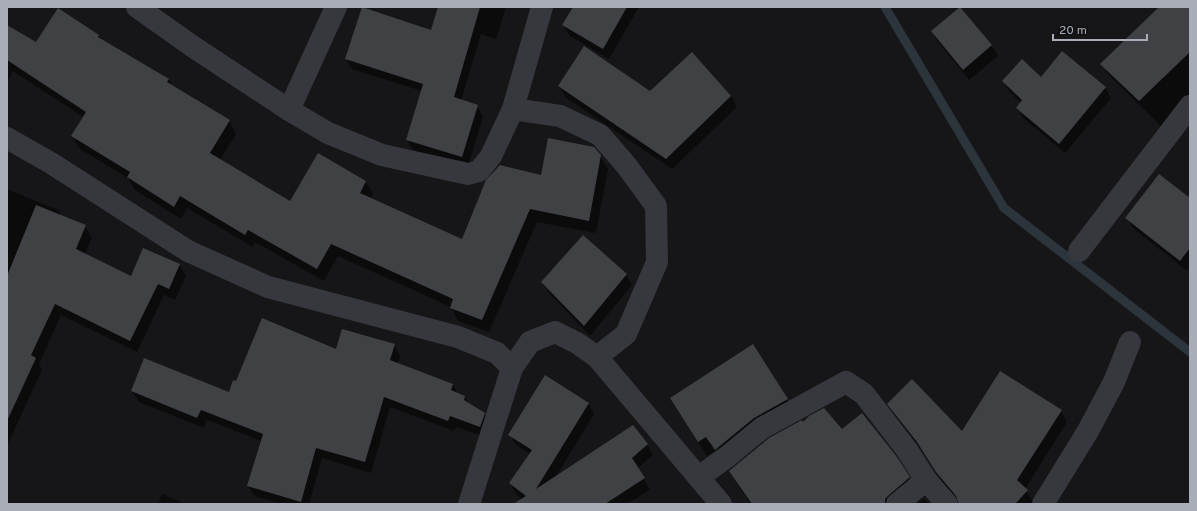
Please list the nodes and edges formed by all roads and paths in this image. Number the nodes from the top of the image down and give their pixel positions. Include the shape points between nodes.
1 (137, 7) edge
2 (336, 7) edge
3 (542, 7) edge
4 (1190, 106) edge
5 (513, 109) junction
6 (289, 110) junction
7 (7, 138) edge
8 (1079, 251) dead end
9 (1130, 342) dead end
10 (597, 357) junction
11 (512, 368) junction
12 (699, 477) junction
13 (926, 480) junction
14 (469, 504) edge
15 (721, 504) edge
16 (897, 504) edge
17 (947, 504) edge
18 (1043, 504) edge

1 - 6 street
2 - 6 street
3 - 5 street
4 - 8 street
5 - 6 street via 491,156 479,171 468,174 382,155 328,132
5 - 10 street via 560,116 600,135 656,206 657,262 626,334
7 - 11 street via 195,254 268,287 458,337 497,353
9 - 18 street via 1114,382 1088,431
10 - 11 street via 577,343 554,332 530,342
10 - 12 street
11 - 14 street
12 - 13 street via 762,428 846,382 864,394 907,450
12 - 15 street
13 - 16 street
13 - 17 street

